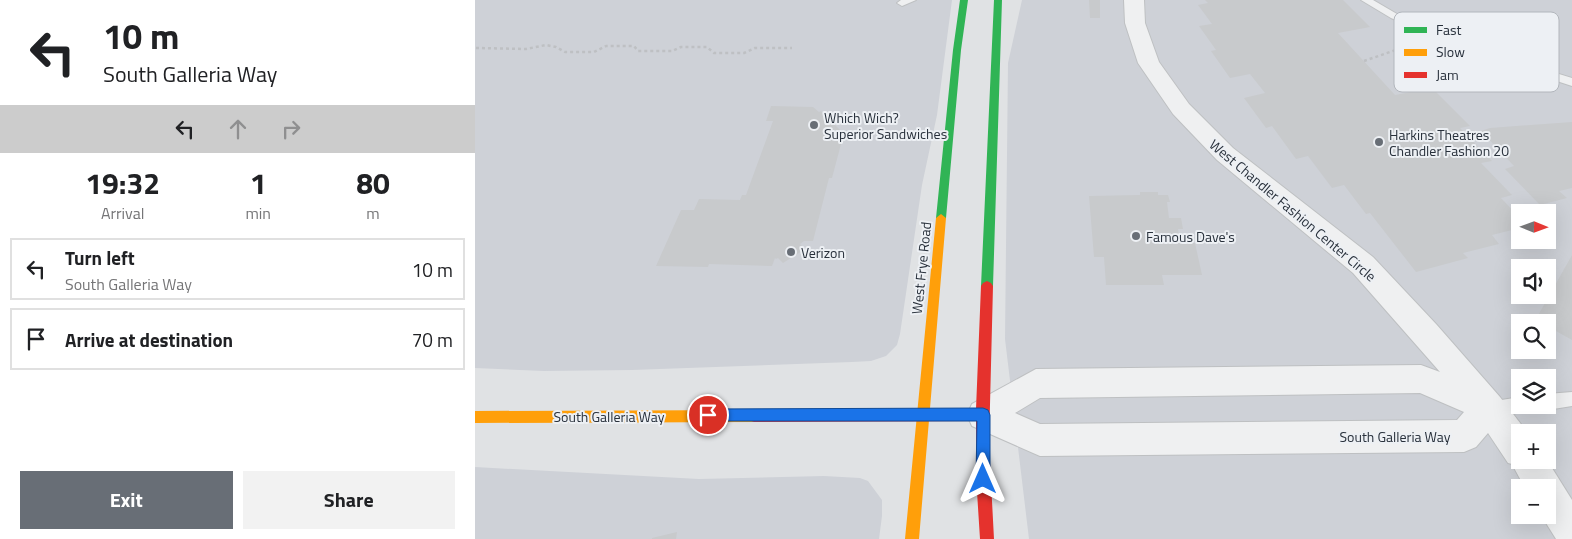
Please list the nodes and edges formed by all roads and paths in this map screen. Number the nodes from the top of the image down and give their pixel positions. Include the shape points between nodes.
1 (964, 0) edge
2 (998, 0) edge
3 (1134, 0) edge
4 (1366, 0) edge
5 (1394, 16) edge
6 (476, 48) edge
7 (792, 48) dead end
8 (1394, 51) edge
9 (1364, 61) dead end
10 (1559, 78) edge
11 (1572, 82) edge
12 (1572, 400) edge
13 (1556, 401) edge
14 (1511, 406) edge
15 (1489, 408) junction
16 (921, 414) junction
17 (983, 415) junction
18 (475, 417) edge
19 (1511, 439) edge
20 (1556, 506) edge
21 (1572, 532) edge
22 (912, 539) edge
23 (987, 539) edge

1 - 16 street, West Frye Road
2 - 17 street
3 - 15 street, West Chandler Fashion Center Circle via 1135,23 1149,63 1181,109 1225,154 1363,265
4 - 5 lane
6 - 7 path via 526,48 534,45 558,46 565,52 594,52 606,46 634,46 638,51 707,47 714,52 744,53 755,48
8 - 9 path
10 - 11 lane
12 - 13 lane
14 - 15 lane
15 - 17 street via 1421,379 1125,382 1036,384
15 - 17 street, South Galleria Way via 1464,436 1040,440
15 - 19 street, West Chandler Fashion Center Circle
16 - 17 street, South Galleria Way
16 - 18 street, South Galleria Way
16 - 22 street, West Frye Road
17 - 23 street
20 - 21 street

